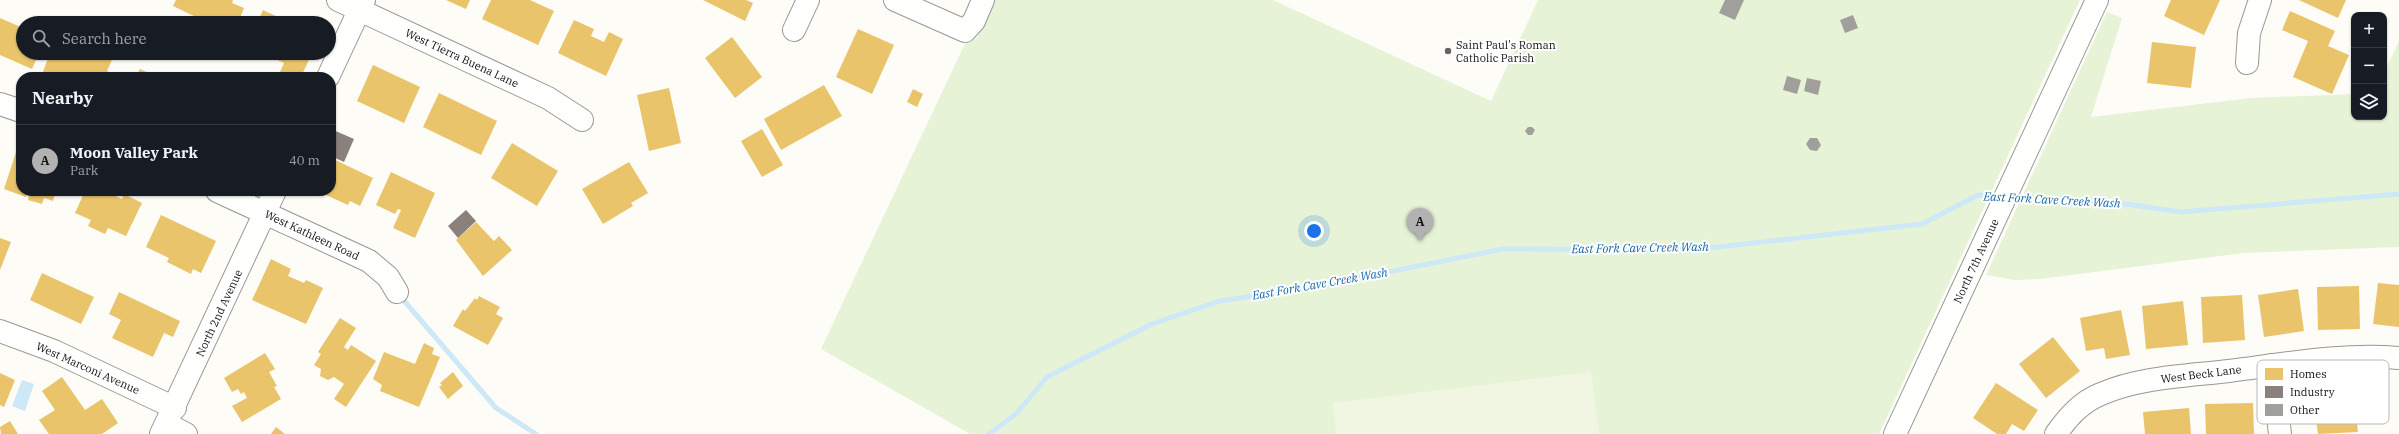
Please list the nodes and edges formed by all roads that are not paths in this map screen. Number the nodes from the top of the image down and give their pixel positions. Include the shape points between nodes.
1 (338, 0) edge
2 (808, 0) edge
3 (895, 0) edge
4 (983, 0) edge
5 (2097, 0) edge
6 (2260, 0) edge
7 (362, 5) edge
8 (794, 30) dead end
9 (2248, 63) dead end
10 (330, 72) edge
11 (0, 104) edge
12 (16, 109) edge
13 (582, 120) dead end
14 (228, 196) edge
15 (273, 196) edge
16 (265, 213) junction
17 (397, 292) dead end
18 (0, 331) edge
19 (2399, 358) edge
20 (2327, 360) edge
21 (2257, 367) edge
22 (167, 422) edge
23 (2279, 424) edge
24 (186, 434) edge
25 (1894, 434) edge
26 (2056, 434) edge
27 (2280, 434) edge

1 - 7 street, West Tierra Buena Lane
2 - 8 street
3 - 4 street via 965,31 974,21
5 - 25 street, North 7th Avenue
6 - 9 street via 2249,33
7 - 10 street
7 - 13 street, West Tierra Buena Lane via 548,98
11 - 12 street
14 - 16 street, West Kathleen Road
15 - 16 street, North 2nd Avenue
16 - 17 street, West Kathleen Road via 369,261 388,277
16 - 22 street, North 2nd Avenue
18 - 22 street, West Marconi Avenue via 54,352
19 - 20 street, West Beck Lane via 2360,357
21 - 26 street, West Beck Lane via 2123,386 2100,394 2081,406
22 - 24 street, West Marconi Avenue
23 - 27 street

